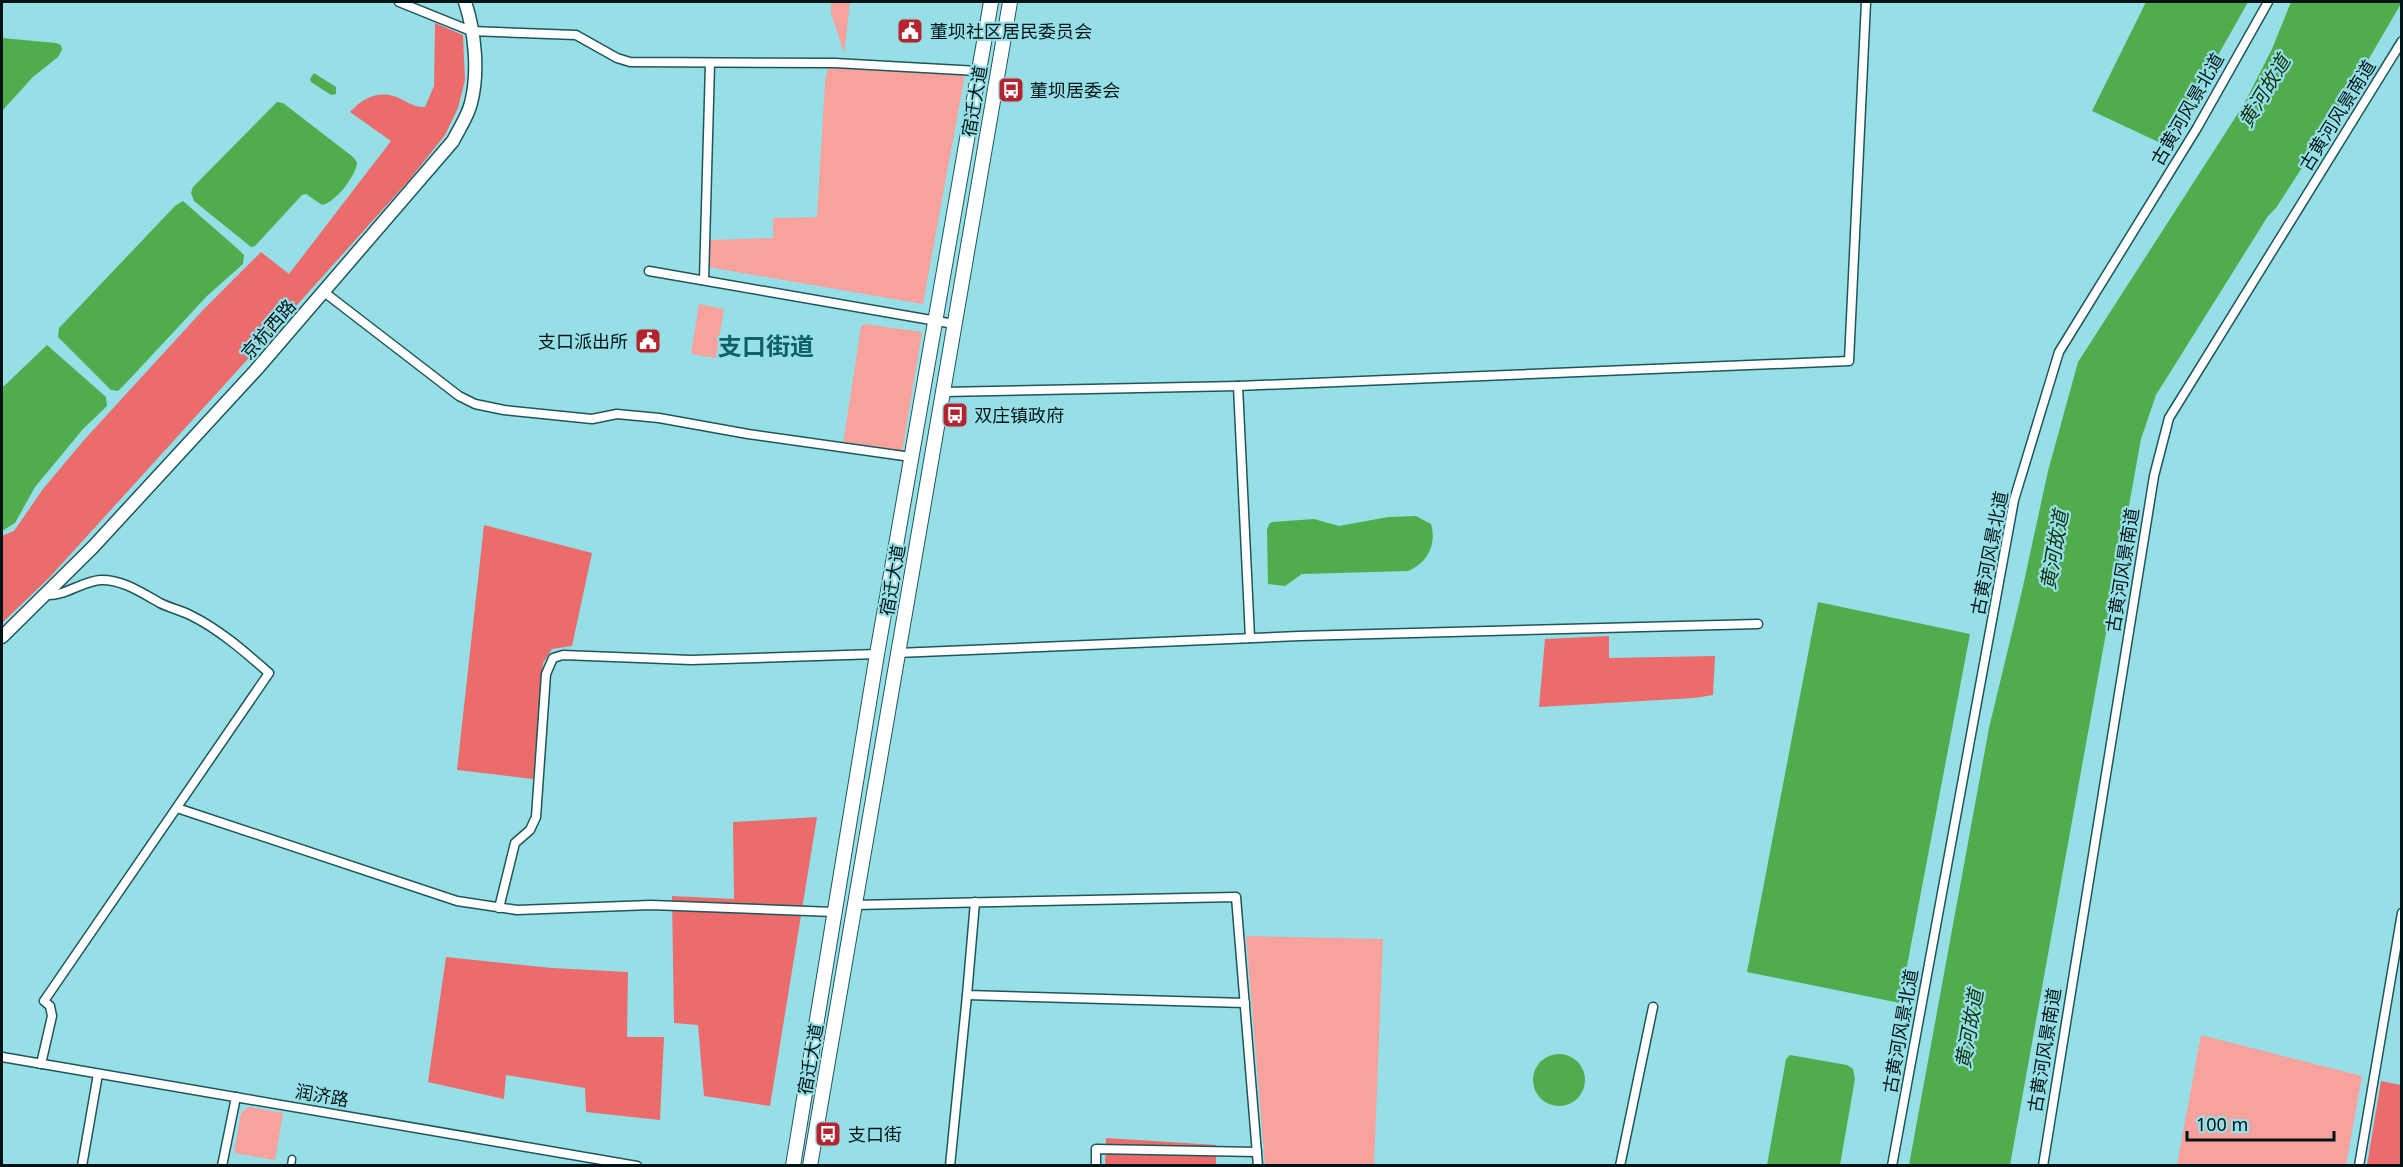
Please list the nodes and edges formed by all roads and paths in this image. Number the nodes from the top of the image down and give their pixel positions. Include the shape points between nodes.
1 (399, 2) edge
2 (465, 2) edge
3 (991, 2) edge
4 (1010, 2) edge
5 (1866, 2) edge
6 (2268, 2) edge
7 (471, 31) junction
8 (2402, 41) edge
9 (710, 64) junction
10 (978, 71) junction
11 (649, 271) dead end
12 (704, 280) junction
13 (324, 292) junction
14 (935, 321) junction
15 (954, 324) junction
16 (1238, 386) junction
17 (943, 392) junction
18 (912, 457) junction
19 (47, 595) junction
20 (1758, 624) dead end
21 (2, 637) edge
22 (1250, 638) junction
23 (897, 653) junction
24 (877, 654) junction
25 (177, 807) junction
26 (975, 902) junction
27 (854, 905) junction
28 (499, 908) junction
29 (834, 912) junction
30 (2402, 913) edge
31 (967, 995) junction
32 (1245, 1004) junction
33 (1653, 1006) dead end
34 (2, 1058) edge
35 (41, 1064) junction
36 (98, 1074) junction
37 (236, 1097) junction
38 (1257, 1152) junction
39 (82, 1166) edge
40 (222, 1166) edge
41 (637, 1166) edge
42 (793, 1166) edge
43 (810, 1166) edge
44 (950, 1166) edge
45 (1096, 1166) edge
46 (1258, 1166) edge
47 (1620, 1166) edge
48 (1892, 1166) edge
49 (2043, 1166) edge
50 (2359, 1166) edge

1 - 7 street
2 - 7 main road, 京杭西路
3 - 10 main road, 宿迁大道
4 - 15 main road, 宿迁大道
5 - 16 street via 1849,361
6 - 48 street, 古黄河风景北道 via 2197,128 2059,352 2014,500
7 - 9 street via 576,35 630,62
7 - 13 main road, 京杭西路 via 474,84 470,105 453,141
8 - 49 street, 古黄河风景南道 via 2169,418 2154,476
9 - 10 street via 835,63
9 - 12 street
10 - 14 main road, 宿迁大道
11 - 12 street
12 - 14 street
13 - 18 street via 459,396 475,404 592,419 616,414 659,418
13 - 19 main road, 京杭西路
14 - 15 street
14 - 18 main road, 宿迁大道
15 - 17 main road, 宿迁大道
16 - 17 street
16 - 22 street
17 - 23 main road, 宿迁大道
18 - 24 main road, 宿迁大道
19 - 21 main road, 京杭西路
19 - 25 street via 56,596 99,580 115,581 190,615 241,648 269,673
20 - 22 street
22 - 23 street
23 - 27 main road, 宿迁大道
24 - 28 street via 690,660 563,655 553,658 546,674 536,817 530,830 514,843
24 - 29 main road, 宿迁大道
25 - 28 street via 458,901
25 - 35 street via 44,1001 52,1016
26 - 27 street
26 - 31 street
26 - 32 street via 1236,897
27 - 43 main road, 宿迁大道
28 - 29 street via 651,905
29 - 42 main road, 宿迁大道
30 - 50 street
31 - 32 street
31 - 44 street
32 - 38 street
33 - 47 street
34 - 35 street, 润济路
35 - 36 street, 润济路
36 - 37 street, 润济路
36 - 39 street
37 - 40 street
37 - 41 street, 润济路
38 - 45 street via 1095,1149
38 - 46 street

